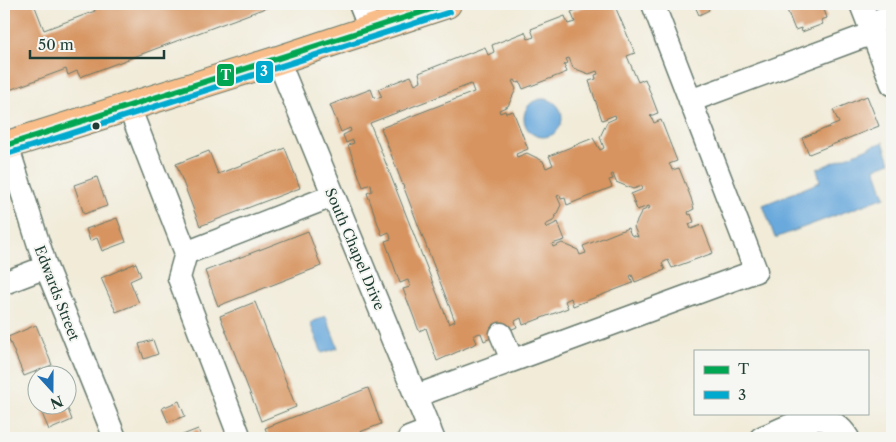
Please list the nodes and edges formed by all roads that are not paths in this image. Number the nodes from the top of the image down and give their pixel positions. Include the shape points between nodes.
1 (360, 4) edge
2 (447, 4) edge
3 (653, 4) edge
4 (892, 15) edge
5 (868, 20) edge
6 (370, 29) junction
7 (278, 60) junction
8 (892, 84) edge
9 (690, 101) junction
10 (129, 107) junction
11 (5, 145) edge
12 (332, 196) junction
13 (186, 253) junction
14 (46, 267) junction
15 (4, 283) edge
16 (501, 334) dead end
17 (512, 360) junction
18 (416, 396) junction
19 (424, 436) edge
20 (115, 438) edge
21 (240, 438) edge
22 (761, 438) edge
23 (848, 438) edge

1 - 6 street
2 - 6 main road
3 - 9 street
4 - 5 street
5 - 8 street
5 - 9 street
6 - 7 main road
7 - 10 main road
7 - 12 street, South Chapel Drive
9 - 17 street via 756,271
10 - 11 main road
10 - 13 street
11 - 14 street, Edwards Street
12 - 13 street
12 - 18 street, South Chapel Drive
13 - 21 street via 179,278
14 - 15 street
14 - 20 street, Edwards Street
16 - 17 street
17 - 18 street
18 - 19 street, South Chapel Drive
22 - 23 street via 808,420 823,418 833,421

